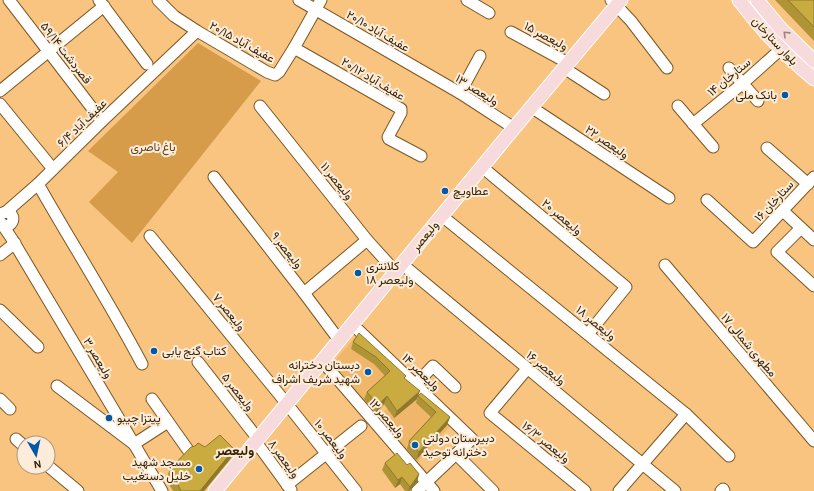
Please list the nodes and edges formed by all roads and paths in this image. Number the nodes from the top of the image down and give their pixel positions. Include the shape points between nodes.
1 (9, 0) edge
2 (158, 0) edge
3 (299, 0) edge
4 (739, 0) edge
5 (757, 0) edge
6 (470, 1) edge
7 (616, 2) edge
8 (101, 3) edge
9 (318, 5) edge
10 (489, 13) dead end
11 (197, 31) junction
12 (511, 32) dead end
13 (294, 48) junction
14 (781, 49) junction
15 (48, 51) junction
16 (480, 56) dead end
17 (814, 61) edge
18 (147, 64) dead end
19 (566, 66) junction
20 (667, 68) dead end
21 (729, 68) dead end
22 (427, 75) joint
23 (814, 79) edge
24 (742, 84) junction
25 (0, 91) edge
26 (460, 93) junction
27 (604, 94) dead end
28 (758, 101) dead end
29 (0, 104) edge
30 (260, 106) dead end
31 (678, 106) dead end
32 (531, 107) junction
33 (102, 120) junction
34 (693, 124) junction
35 (514, 128) junction
36 (713, 147) dead end
37 (767, 148) dead end
38 (420, 156) dead end
39 (482, 167) junction
40 (53, 169) junction
41 (214, 177) dead end
42 (811, 181) edge
43 (34, 188) junction
44 (670, 198) dead end
45 (707, 200) dead end
46 (783, 211) junction
47 (442, 216) junction
48 (4, 218) edge
49 (801, 228) junction
50 (150, 236) dead end
51 (367, 240) junction
52 (814, 240) edge
53 (14, 241) junction
54 (0, 255) edge
55 (665, 265) dead end
56 (399, 268) junction
57 (814, 286) edge
58 (304, 293) junction
59 (0, 310) edge
60 (352, 324) junction
61 (588, 334) junction
62 (339, 340) junction
63 (38, 347) dead end
64 (322, 361) junction
65 (198, 362) dead end
66 (142, 364) dead end
67 (527, 369) junction
68 (415, 385) junction
69 (57, 386) dead end
70 (455, 387) dead end
71 (0, 399) edge
72 (152, 399) dead end
73 (287, 404) junction
74 (10, 409) dead end
75 (686, 414) junction
76 (168, 422) junction
77 (361, 426) dead end
78 (257, 440) junction
79 (814, 442) edge
80 (134, 444) junction
81 (188, 450) edge
82 (325, 453) junction
83 (456, 454) junction
84 (730, 456) dead end
85 (643, 463) junction
86 (56, 473) edge
87 (425, 482) junction
88 (290, 488) edge
89 (78, 491) edge
90 (162, 491) edge
91 (215, 491) edge
92 (356, 491) edge
93 (417, 491) edge
94 (434, 491) edge
95 (493, 491) edge
96 (585, 491) edge
97 (619, 491) edge
98 (676, 491) edge

1 - 15 street, ۵۹/۱۴ قصردشت
2 - 11 street, عفیف آباد ۲۰/۱۵ via 174,16
3 - 9 street, عفیف آباد ۲۰/۱۰
4 - 14 main road, بلوار ستارخان
17 -> 5 main road, بلوار ستارخان via 781,29
6 - 10 street
7 - 19 main road, ولیعصر
7 - 20 street
8 - 15 street
8 - 18 street
9 - 13 street
9 - 22 street, عفیف آباد ۲۰/۱۰
11 - 13 street, عفیف آباد ۲۰/۱۵ via 275,75
11 - 33 street, عفیف آباد ۶/۴
12 - 19 street, ۱۵ ولیعصر
13 - 38 street, عفیف آباد ۲۰/۱۲ via 401,108 402,111 388,137
14 - 23 main road, بلوار ستارخان
14 - 24 street, ۱۴ ستارخان
15 - 25 street
15 - 33 street, ۵۹/۱۴ قصردشت
16 - 26 street
19 - 27 street, ۱۵ ولیعصر
19 - 32 main road, ولیعصر
21 - 24 street
22 - 26 street, ۱۳ ولیعصر
24 - 28 street
24 - 34 street, ۱۴ ستارخان
26 - 35 street, ۱۳ ولیعصر
29 - 40 street
30 - 51 street, ۱۱ ولیعصر
31 - 34 street
32 - 35 main road, ولیعصر
32 - 44 street, ۲۲ ولیعصر
33 - 40 street, عفیف آباد ۶/۴
34 - 36 street
35 - 39 main road, ولیعصر
37 - 42 street
39 - 47 main road, ولیعصر
39 - 61 street, ۲۰ ولیعصر via 626,287
40 - 43 street, عفیف آباد ۶/۴
41 - 58 street, ۹ ولیعصر
42 - 46 street, ۱۶ ستارخان
43 - 48 street, عفیف آباد ۶/۴
43 - 66 street via 73,246
45 - 46 street, ۱۶ ستارخان via 753,242
46 - 49 street
47 - 56 main road, ولیعصر
47 - 61 street, ۱۸ ولیعصر
48 - 53 street, ۳ ولیعصر
49 - 52 street
49 - 57 street via 777,252
50 - 73 street, ۷ ولیعصر
51 - 56 street, ۱۱ ولیعصر
51 - 58 street
53 - 54 street
53 - 80 street, ۳ ولیعصر
55 - 79 street, ۱۷ مطهری شمالی
56 - 60 main road, ولیعصر
56 - 67 street, ۱۶ ولیعصر
58 - 62 street, ۹ ولیعصر
59 - 63 street
60 - 62 main road, ولیعصر
60 - 68 street, ۱۴ ولیعصر
61 - 75 street, ۱۸ ولیعصر
62 - 64 main road, ولیعصر
64 - 73 main road, ولیعصر
64 - 87 street, ۱۲ ولیعصر
65 - 78 street, ۵ ولیعصر
67 - 85 street, ۱۶ ولیعصر
67 - 96 street, ۱۶/۳ ولیعصر via 490,413
68 - 70 street via 433,366
68 - 83 street, ۱۴ ولیعصر via 472,439
69 - 80 street
71 - 74 street
72 - 76 street
73 - 78 main road, ولیعصر
73 - 82 street, ۱۰ ولیعصر
75 - 84 street, ۱۸ ولیعصر
75 - 85 street
76 - 80 street
76 - 81 street
77 - 82 street
78 - 88 street, ۸ ولیعصر
78 - 91 main road, ولیعصر
80 - 90 street, ۳ ولیعصر
82 - 88 street
82 - 92 street, ۱۰ ولیعصر
83 - 87 street
83 - 95 street
85 - 97 street
85 - 98 street, ۱۶ ولیعصر
86 - 89 street
87 - 93 street
87 - 94 street, ۱۲ ولیعصر

